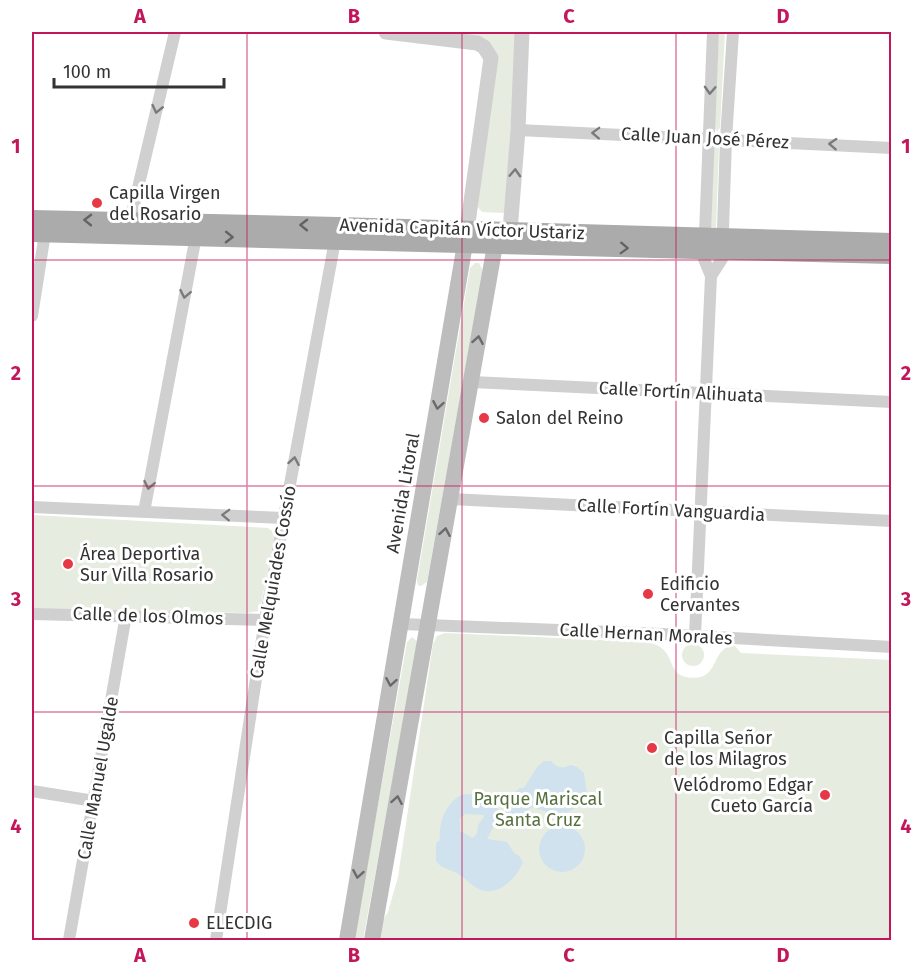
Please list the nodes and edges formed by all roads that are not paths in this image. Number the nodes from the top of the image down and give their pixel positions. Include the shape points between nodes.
1 (175, 32) edge
2 (386, 32) edge
3 (522, 32) edge
4 (713, 32) edge
5 (733, 32) edge
6 (518, 130) junction
7 (708, 138) junction
8 (726, 139) junction
9 (891, 148) edge
10 (32, 219) edge
11 (129, 228) junction
12 (38, 233) edge
13 (336, 233) junction
14 (196, 236) junction
15 (466, 237) junction
16 (504, 240) junction
17 (891, 242) edge
18 (704, 243) junction
19 (723, 244) junction
20 (891, 255) edge
21 (711, 276) junction
22 (32, 316) edge
23 (471, 382) junction
24 (706, 393) junction
25 (891, 402) edge
26 (451, 499) junction
27 (32, 507) edge
28 (144, 512) junction
29 (700, 512) junction
30 (284, 518) junction
31 (891, 521) edge
32 (32, 614) edge
33 (126, 615) junction
34 (265, 620) junction
35 (401, 624) junction
36 (429, 625) junction
37 (695, 636) junction
38 (891, 647) edge
39 (32, 791) edge
40 (94, 801) junction
41 (69, 940) edge
42 (216, 940) edge
43 (347, 940) edge
44 (372, 940) edge

1 -> 11 street
2 - 15 street, Avenida Litoral via 477,43 488,52 491,64
3 - 6 street
4 -> 7 street
5 - 8 street
7 -> 6 street, Calle Juan José Pérez
16 -> 6 street
7 - 8 street, Calle Juan José Pérez
7 - 18 street
9 -> 8 street, Calle Juan José Pérez
8 - 19 street
11 -> 10 main road, Avenida Capitán Víctor Ustariz
11 - 12 main road, Avenida Capitán Víctor Ustariz
13 -> 11 main road, Avenida Capitán Víctor Ustariz
11 - 14 main road, Avenida Capitán Víctor Ustariz
12 - 22 street
14 -> 13 main road, Avenida Capitán Víctor Ustariz
13 - 15 main road, Avenida Capitán Víctor Ustariz
30 -> 13 street, Calle Melquiades Cossío
14 -> 28 street
15 - 16 main road, Avenida Capitán Víctor Ustariz
15 -> 35 main road, Avenida Litoral
16 - 18 main road, Avenida Capitán Víctor Ustariz
23 -> 16 main road
17 - 19 main road, Avenida Capitán Víctor Ustariz
18 - 19 main road, Avenida Capitán Víctor Ustariz
18 - 21 street via 704,259
19 - 20 main road, Avenida Capitán Víctor Ustariz
19 - 21 street via 722,259
21 - 24 street
23 - 24 street, Calle Fortín Alihuata
23 - 26 main road
24 - 25 street, Calle Fortín Alihuata
24 - 29 street
26 - 29 street, Calle Fortín Vanguardia
36 -> 26 main road
27 - 28 street
30 -> 28 street
29 - 31 street, Calle Fortín Vanguardia
29 - 37 street
30 - 34 street, Calle Melquiades Cossío
32 - 33 street, Calle de los Olmos
33 - 34 street, Calle de los Olmos
33 - 40 street, Calle Manuel Ugalde
34 - 42 street, Calle Melquiades Cossío
35 - 36 street, Calle Hernan Morales
35 -> 43 main road, Avenida Litoral
36 - 37 street, Calle Hernan Morales
44 -> 36 main road
37 - 38 street, Calle Hernan Morales
39 - 40 street
40 - 41 street, Calle Manuel Ugalde

